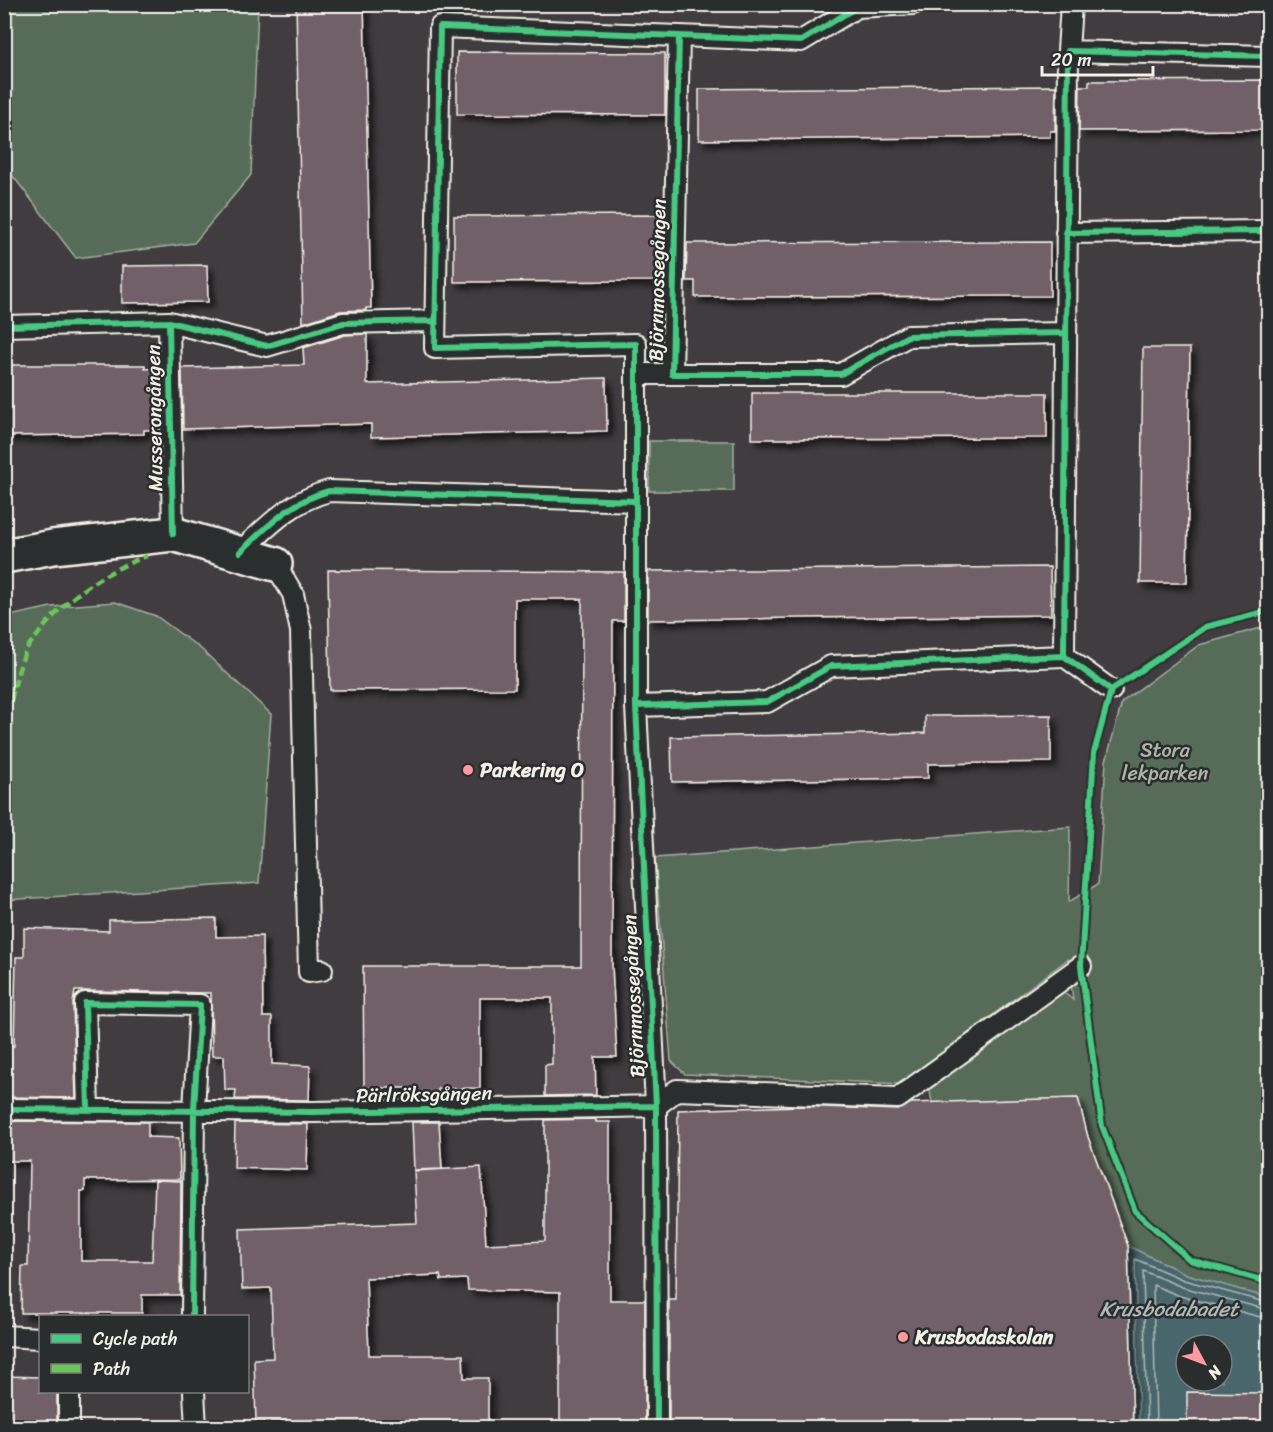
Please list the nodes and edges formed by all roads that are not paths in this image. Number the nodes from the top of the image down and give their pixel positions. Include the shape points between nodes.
1 (913, 4) edge
2 (1071, 4) edge
3 (679, 36) junction
4 (1068, 51) junction
5 (1269, 56) edge
6 (1269, 231) edge
7 (1066, 233) junction
8 (435, 321) junction
9 (169, 322) junction
10 (4, 326) edge
11 (1065, 333) junction
12 (636, 374) junction
13 (672, 374) junction
14 (636, 501) junction
15 (173, 534) junction
16 (240, 552) junction
17 (4, 556) edge
18 (275, 564) joint
19 (1064, 656) junction
20 (1111, 690) dead end
21 (636, 706) junction
22 (1080, 966) dead end
23 (322, 970) dead end
24 (656, 1106) junction
25 (4, 1109) edge
26 (88, 1109) junction
27 (194, 1110) junction
28 (192, 1315) edge
29 (4, 1336) edge
30 (39, 1338) edge
31 (69, 1393) edge
32 (194, 1393) edge
33 (69, 1428) edge
34 (196, 1428) edge
35 (657, 1428) edge

1 - 3 lane, Björnmossegången via 857,7 801,41
2 - 4 lane
3 - 8 lane, Björnmossegången via 440,27
3 - 13 lane, Björnmossegången
4 - 5 lane
4 - 7 lane
6 - 7 lane
7 - 11 lane
8 - 9 lane via 343,323 267,346
8 - 12 lane, Björnmossegången via 435,348 636,344
9 - 10 lane, Musserongången
9 - 15 lane, Musserongången
11 - 13 lane, Björnmossegången via 908,336 841,374
11 - 19 lane
12 - 13 lane, Björnmossegången
12 - 14 lane, Björnmossegången
14 - 16 lane via 328,491 288,508
14 - 21 lane, Björnmossegången
15 - 16 street
15 - 17 street
16 - 18 street
18 - 23 lane via 293,594 301,631 309,972
19 - 20 lane
19 - 21 lane via 831,666 767,702
21 - 24 lane, Björnmossegången
22 - 24 lane via 898,1098 677,1090
24 - 27 lane, Pärlröksgången via 314,1112
24 - 35 lane, Björnmossegången
25 - 26 lane, Pärlröksgången
26 - 27 lane, Pärlröksgången
26 - 27 lane via 85,1003 200,1005
27 - 28 lane
29 - 30 lane
31 - 33 lane
32 - 34 lane

